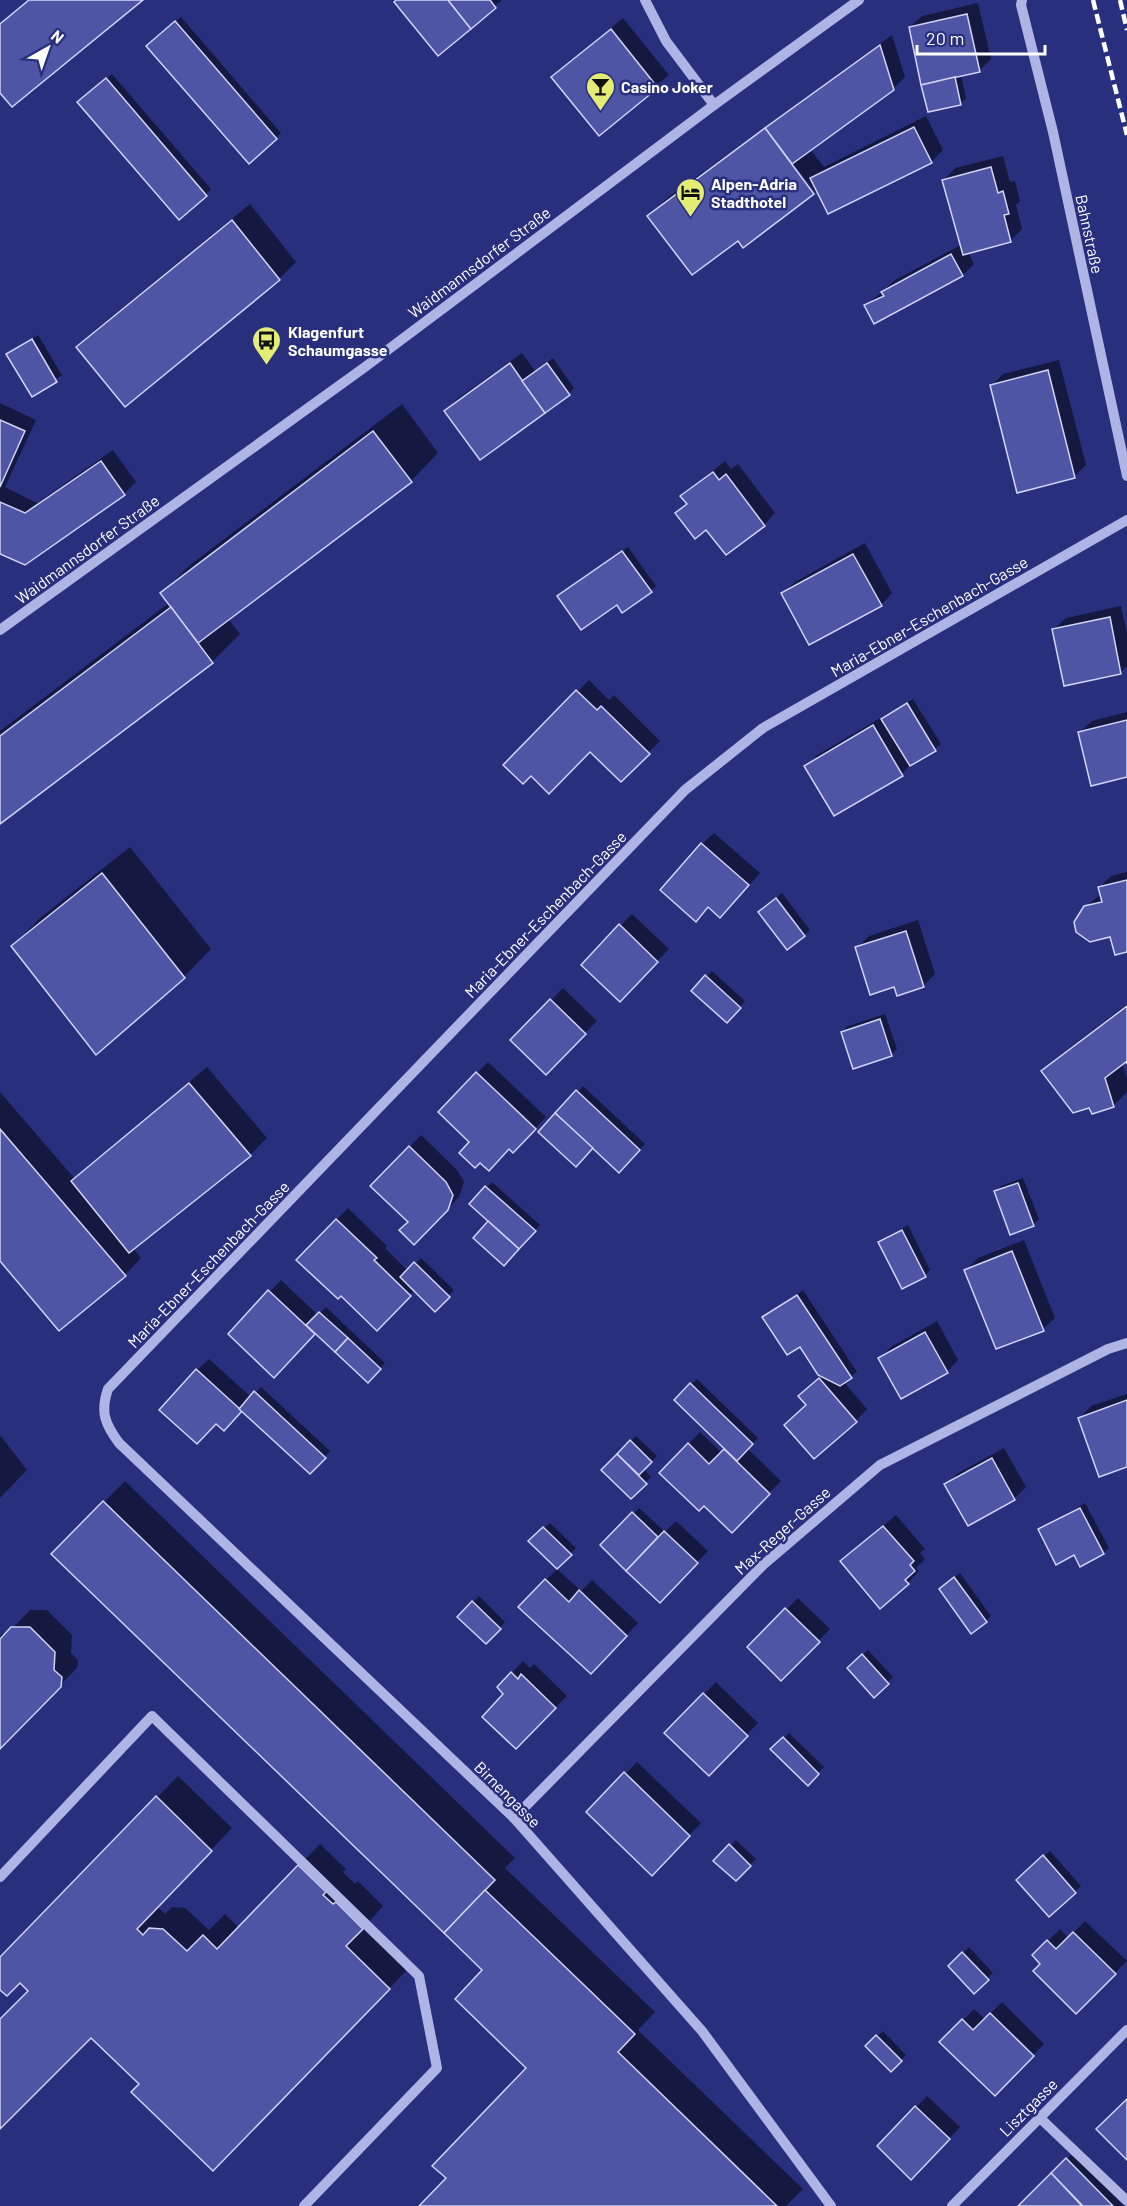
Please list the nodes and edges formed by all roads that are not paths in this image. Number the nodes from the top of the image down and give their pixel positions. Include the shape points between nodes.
1 (645, 0) edge
2 (859, 0) edge
3 (1022, 0) edge
4 (714, 105) junction
5 (1127, 476) edge
6 (1127, 520) edge
7 (0, 630) edge
8 (1127, 1342) edge
9 (119, 1443) joint
10 (514, 1818) junction
11 (0, 1877) edge
12 (1127, 2031) edge
13 (1040, 2117) junction
14 (1127, 2201) edge
15 (304, 2206) edge
16 (831, 2206) edge
17 (952, 2206) edge

1 - 4 street via 666,40
2 - 4 street, Waidmannsdorfer Straße
3 - 5 street, Bahnstraße
4 - 7 street, Waidmannsdorfer Straße via 365,367
6 - 9 street, Maria-Ebner-Eschenbach-Gasse via 763,728 685,790 108,1389 103,1404 105,1424
8 - 10 street, Max-Reger-Gasse via 880,1465 763,1565
9 - 10 street, Birnengasse
10 - 16 street, Birnengasse via 702,2031
11 - 15 street via 152,1716 419,1977 437,2068
12 - 13 street, Lisztgasse
13 - 14 street
13 - 17 street, Lisztgasse

